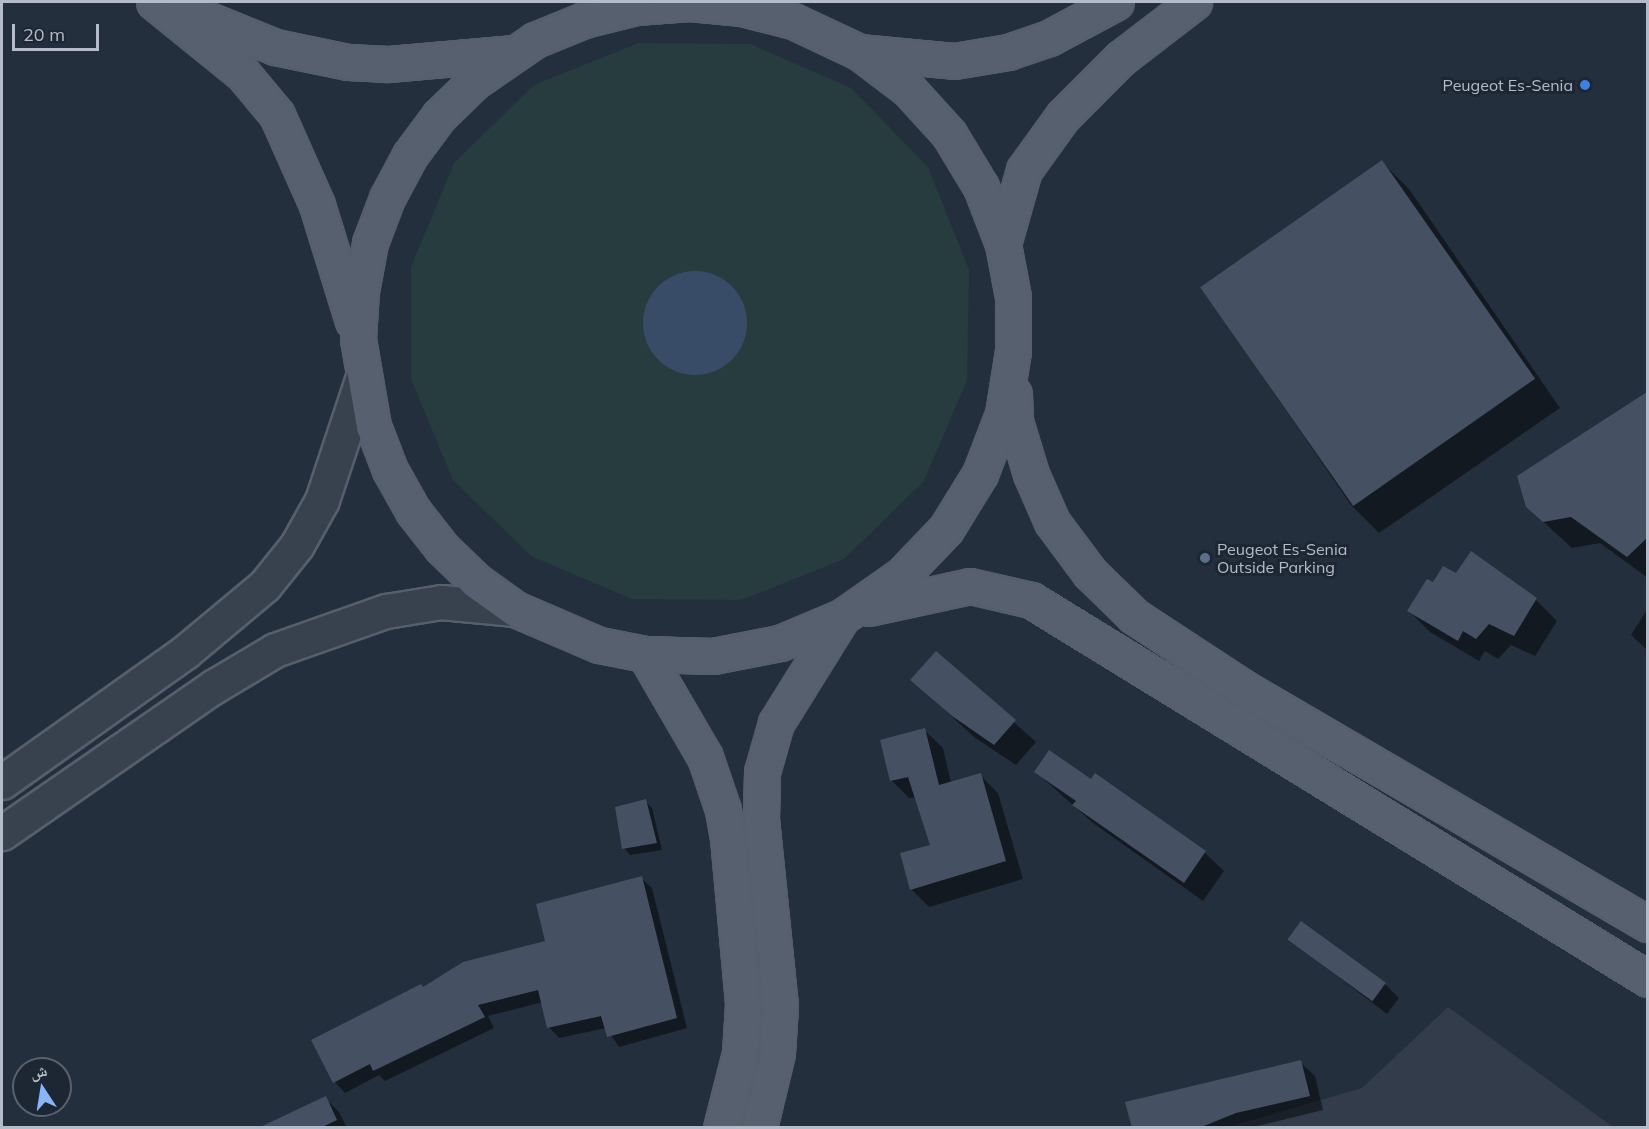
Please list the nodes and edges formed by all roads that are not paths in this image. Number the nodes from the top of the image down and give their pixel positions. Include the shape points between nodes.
1 (154, 2) edge
2 (164, 2) edge
3 (558, 2) edge
4 (760, 2) edge
5 (1116, 2) edge
6 (1194, 2) edge
7 (793, 21) junction
8 (524, 46) junction
9 (859, 52) junction
10 (1003, 244) junction
11 (358, 339) junction
12 (1013, 351) junction
13 (362, 380) junction
14 (515, 609) junction
15 (846, 615) junction
16 (645, 654) junction
17 (2, 782) edge
18 (2, 833) edge
19 (1647, 924) edge
20 (1647, 979) edge
21 (721, 1128) edge
22 (759, 1128) edge

1 - 11 main road via 243,74 277,115 317,205
2 - 8 main road via 275,47 348,62 388,64
3 - 8 main road
4 - 7 main road
5 - 9 main road via 1049,38 1008,52 954,61
6 - 10 main road via 1120,58 1063,116 1024,170
7 - 8 main road via 742,8 636,7 584,20
7 - 9 main road
8 - 11 main road via 474,82 439,116 405,163 370,243
9 - 10 main road via 908,89 949,134 981,187
10 - 12 main road via 1012,297
11 - 13 main road
12 - 15 main road via 1003,414 975,483 946,529 902,575
12 - 19 main road via 1015,421 1030,474 1052,522 1090,573 1134,616 1242,687
13 - 14 main road via 377,437 413,511 450,556
13 - 17 street via 322,500 297,545 265,585 185,652
14 - 16 main road via 599,645
14 - 18 street via 441,602 386,610 275,650 213,687
15 - 16 main road via 780,643 713,656
15 - 20 main road via 970,586 1030,600
15 - 22 main road via 776,723 762,772 761,820 780,1006 777,1053
16 - 21 main road via 705,757 726,829 744,1004 738,1064

